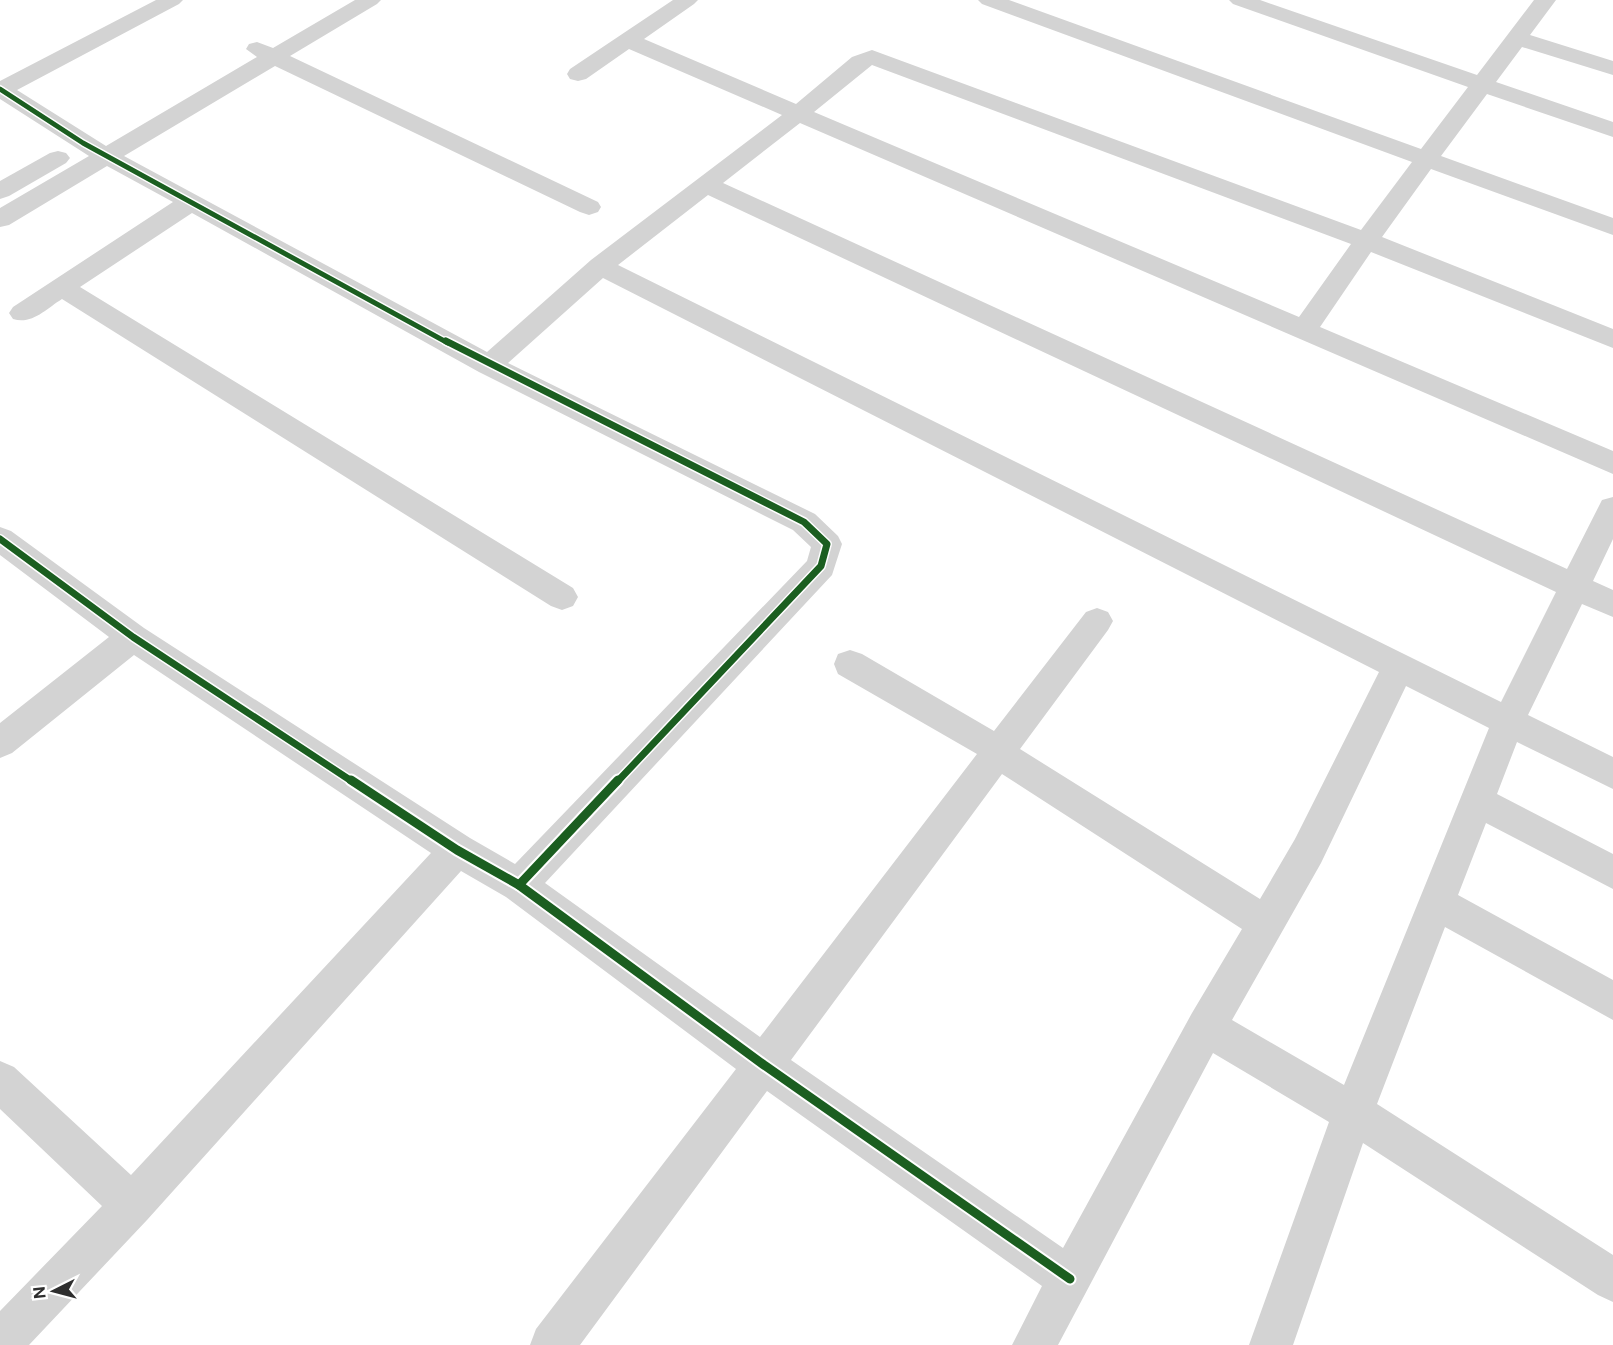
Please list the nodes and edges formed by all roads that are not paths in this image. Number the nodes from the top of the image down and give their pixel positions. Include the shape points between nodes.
1 (172, 0) edge
2 (331, 0) edge
3 (370, 0) edge
4 (687, 0) edge
5 (989, 0) edge
6 (1240, 0) edge
7 (1545, 0) edge
8 (1517, 38) junction
9 (629, 41) junction
10 (251, 47) junction
11 (274, 57) junction
12 (1613, 68) edge
13 (578, 74) dead end
14 (1483, 84) junction
15 (0, 89) edge
16 (172, 92) dead end
17 (799, 113) junction
18 (1613, 130) edge
19 (97, 144) junction
20 (1427, 160) junction
21 (704, 184) junction
22 (0, 191) edge
23 (191, 202) junction
24 (589, 207) dead end
25 (0, 219) edge
26 (1613, 227) edge
27 (1365, 240) junction
28 (600, 266) junction
29 (62, 287) junction
30 (22, 313) dead end
31 (1304, 330) junction
32 (1613, 339) edge
33 (489, 365) junction
34 (1613, 463) edge
35 (1613, 508) edge
36 (0, 539) edge
37 (1574, 587) junction
38 (562, 597) dead end
39 (1613, 604) edge
40 (1097, 621) dead end
41 (133, 637) junction
42 (850, 664) dead end
43 (1399, 666) junction
44 (1508, 722) junction
45 (0, 743) edge
46 (990, 747) junction
47 (1613, 774) edge
48 (1477, 801) junction
49 (457, 850) junction
50 (1613, 872) edge
51 (519, 885) junction
52 (1435, 902) junction
53 (1266, 922) junction
54 (1613, 1001) edge
55 (1206, 1027) junction
56 (764, 1065) junction
57 (0, 1081) edge
58 (1353, 1113) junction
59 (132, 1205) junction
60 (1070, 1279) junction
61 (1613, 1280) edge
62 (0, 1343) edge
63 (552, 1345) edge
64 (1034, 1345) edge
65 (1271, 1345) edge

1 - 15 street
2 - 10 street
3 - 11 street
4 - 9 street
5 - 20 street
6 - 14 street
7 - 8 street
8 - 12 street
8 - 14 street
9 - 13 street
9 - 17 street
10 - 11 street
10 - 16 street
11 - 19 street
11 - 24 street
14 - 18 street
14 - 20 street
15 - 19 street
17 - 21 street
17 - 27 street via 860,62 877,58
17 - 31 street
19 - 22 street
19 - 23 street
19 - 25 street
20 - 26 street
20 - 27 street
21 - 28 street
21 - 37 street
23 - 29 street
23 - 33 street
27 - 31 street
27 - 32 street
28 - 33 street
28 - 43 street
29 - 30 street
29 - 38 street
31 - 34 street
33 - 51 street via 804,522 826,544 821,566
35 - 37 street
36 - 41 street
37 - 39 street
37 - 44 street
40 - 46 street
41 - 45 street
41 - 49 street
42 - 46 street
43 - 44 street
43 - 53 street via 1308,851
44 - 47 street
44 - 48 street
46 - 53 street
46 - 56 street
48 - 50 street
48 - 52 street
49 - 51 street
49 - 59 street
51 - 56 street
52 - 54 street
52 - 58 street
53 - 55 street
55 - 58 street
55 - 60 street
56 - 60 street
56 - 63 street
57 - 59 street
58 - 61 street
58 - 65 street
59 - 62 street
60 - 64 street

